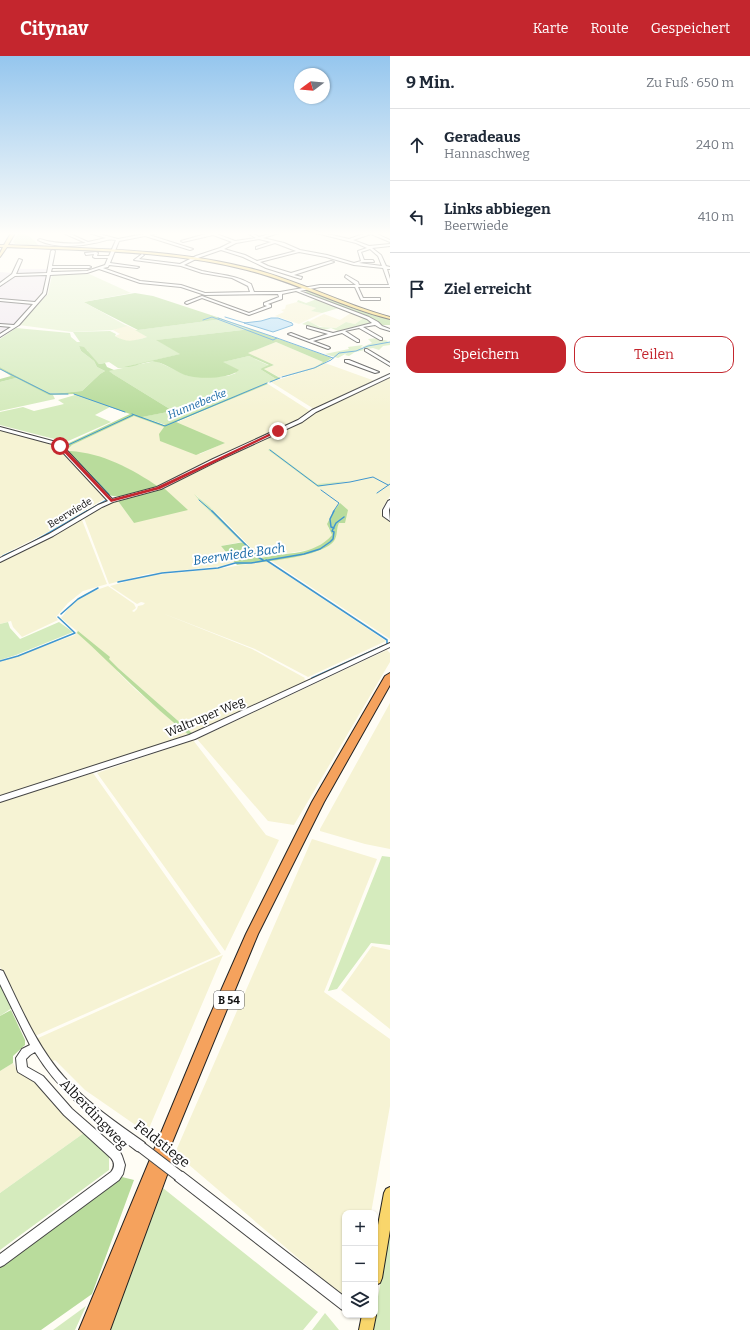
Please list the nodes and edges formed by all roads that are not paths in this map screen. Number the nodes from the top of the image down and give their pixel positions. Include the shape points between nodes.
1 (46, 292) edge
2 (196, 292) edge
3 (283, 292) edge
4 (304, 292) edge
5 (318, 292) edge
6 (359, 292) edge
7 (252, 293) joint
8 (280, 293) junction
9 (204, 296) junction
10 (379, 298) dead end
11 (0, 300) edge
12 (36, 303) junction
13 (187, 303) dead end
14 (390, 318) edge
15 (376, 323) junction
16 (0, 325) edge
17 (14, 326) junction
18 (308, 327) dead end
19 (360, 327) junction
20 (390, 330) edge
21 (342, 331) junction
22 (290, 334) dead end
23 (333, 334) junction
24 (0, 336) edge
25 (381, 339) dead end
26 (309, 341) junction
27 (358, 341) dead end
28 (328, 348) dead end
29 (366, 350) dead end
30 (346, 362) dead end
31 (383, 369) edge
32 (390, 375) edge
33 (0, 428) edge
34 (111, 501) junction
35 (390, 502) edge
36 (388, 511) edge
37 (390, 519) edge
38 (0, 560) edge
39 (390, 645) edge
40 (390, 676) edge
41 (390, 685) edge
42 (0, 799) edge
43 (0, 974) edge
44 (37, 1046) junction
45 (390, 1193) edge
46 (0, 1260) edge
47 (378, 1261) edge
48 (342, 1303) edge
49 (88, 1330) edge
50 (101, 1330) edge

1 - 12 street
2 - 9 street
3 - 8 street
4 - 15 street via 370,318
5 - 14 main road
6 - 10 street via 362,299
7 - 8 street
7 - 9 street
8 - 9 street via 281,298 265,304 270,306 249,314
9 - 13 street
11 - 12 street
12 - 17 street
15 - 19 street
15 - 20 street
16 - 17 street
17 - 24 street
18 - 23 street
19 - 21 street
19 - 25 street
21 - 23 street
21 - 27 street
22 - 26 street
23 - 26 street
26 - 28 street
29 - 31 street via 373,354
30 - 31 street
32 - 34 street, Beerwiede via 158,488
33 - 34 street via 58,444
34 - 38 street, Beerwiede
35 - 36 street
36 - 37 street via 386,516
39 - 42 street, Waltruper Weg via 192,737
40 - 49 highway, B 54 via 314,809 255,928 214,1020
41 - 50 highway, B 54 via 312,824 258,935 171,1144
43 - 44 street, Feldstiege
44 - 46 street, Alberdingweg via 21,1058 22,1069 39,1079 68,1112 115,1154 120,1162 120,1169 115,1176
44 - 48 street, Feldstiege, bridge via 51,1069 78,1098
45 - 47 main road

